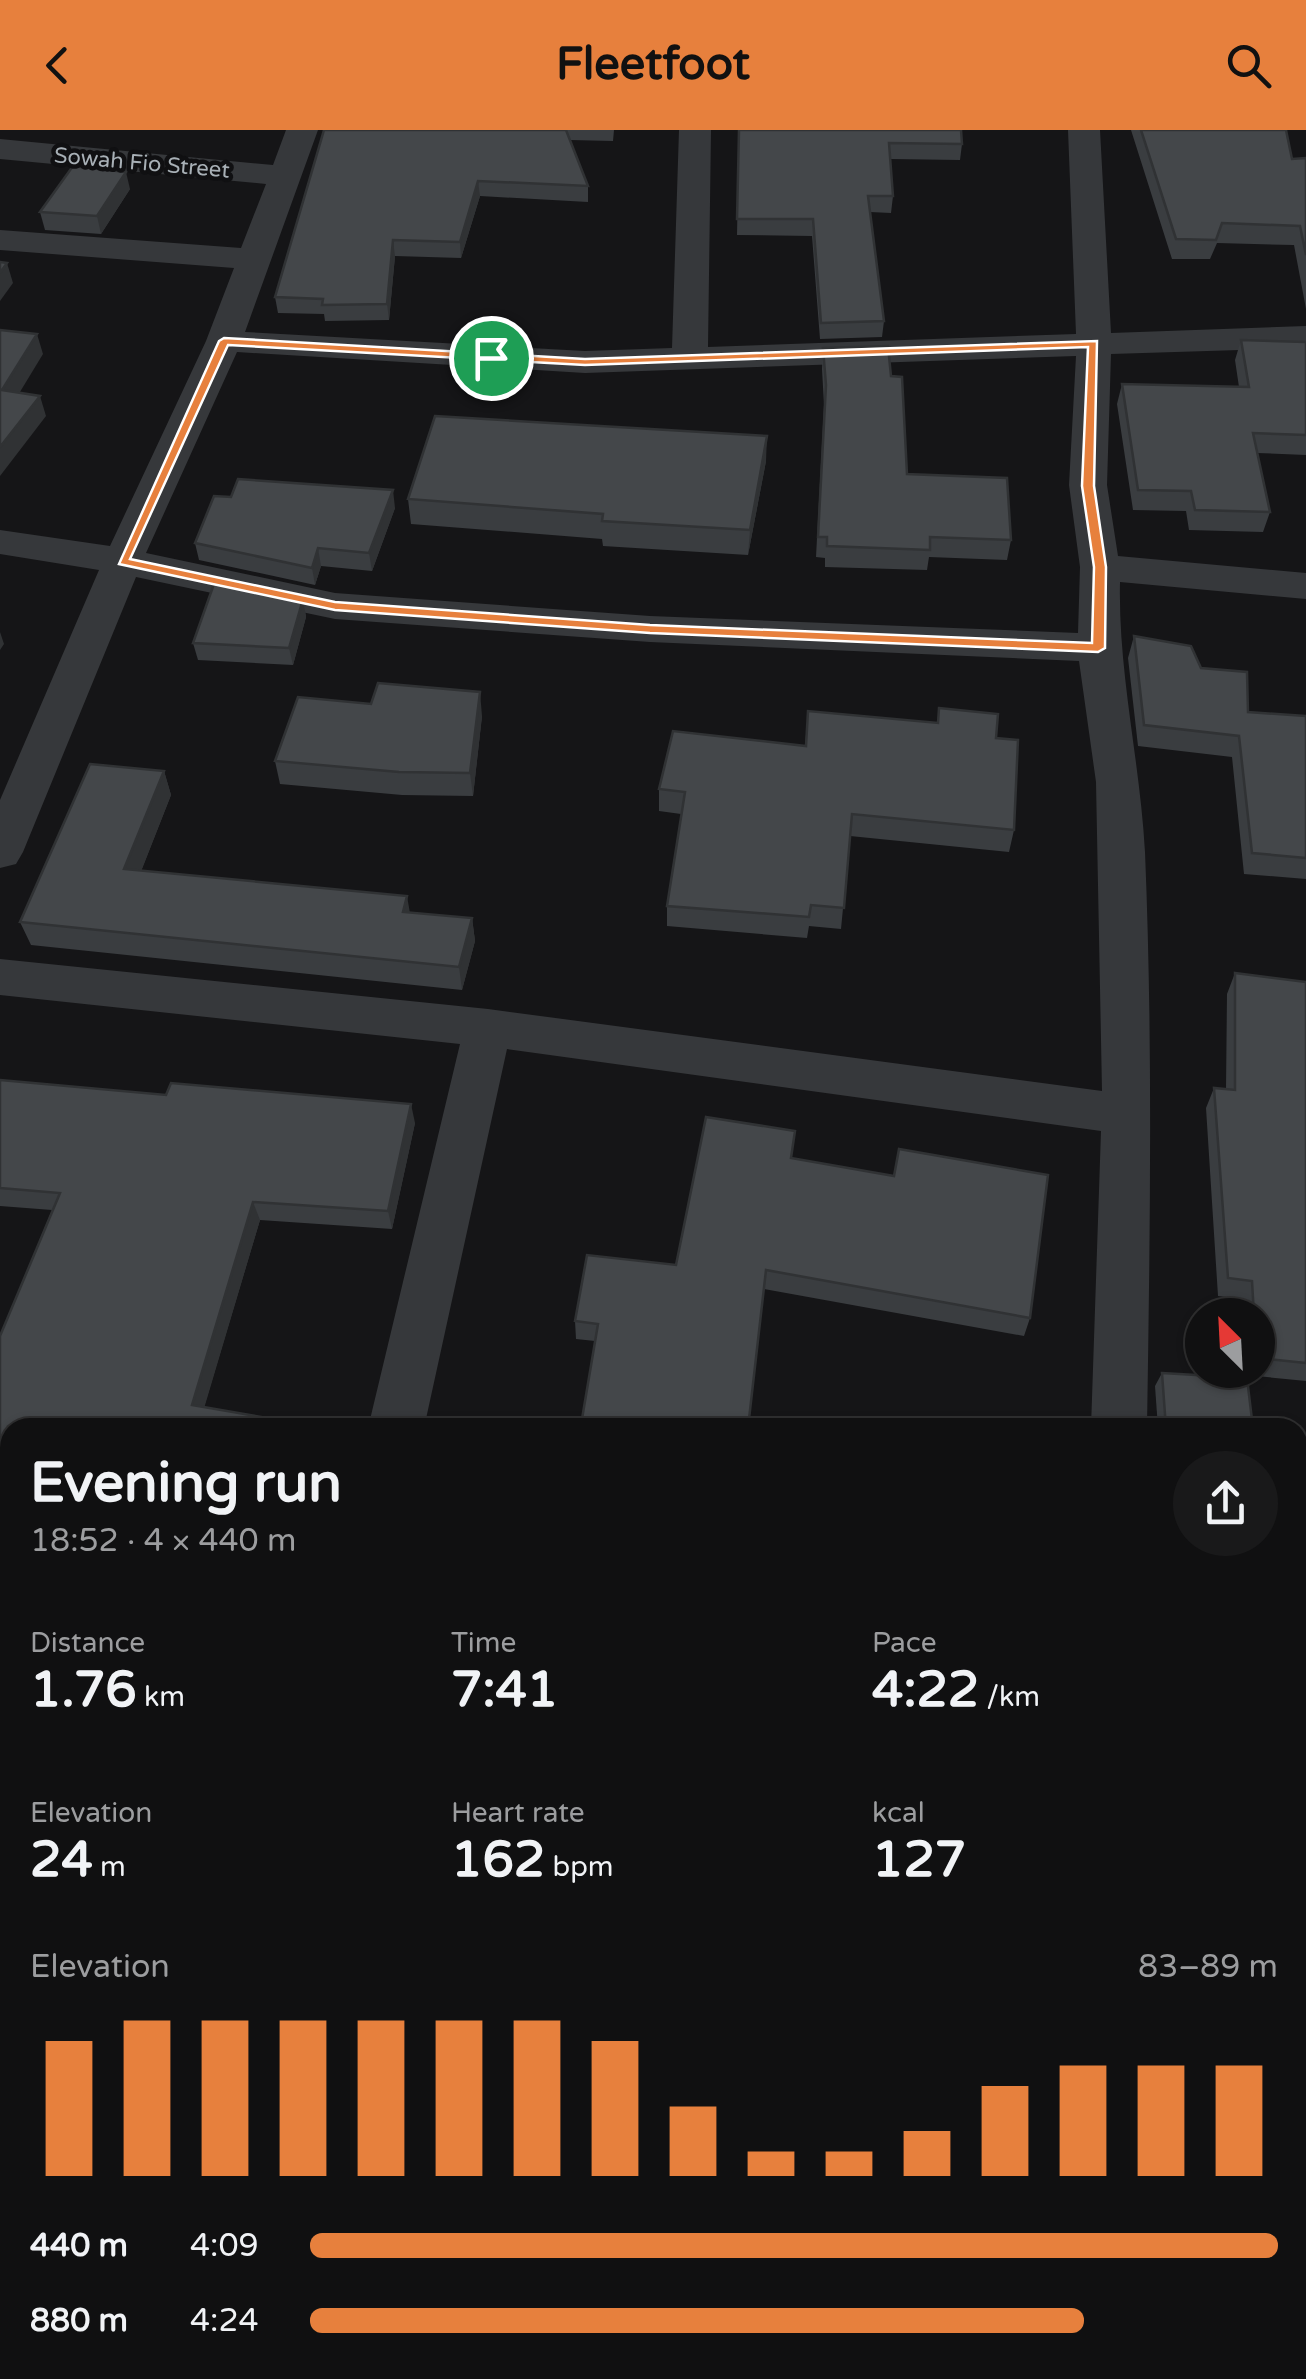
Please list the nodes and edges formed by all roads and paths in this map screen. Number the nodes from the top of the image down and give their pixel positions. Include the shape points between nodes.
1 (302, 130) edge
2 (695, 130) edge
3 (1084, 130) edge
4 (0, 149) edge
5 (285, 176) junction
6 (0, 240) edge
7 (252, 258) junction
8 (1306, 338) edge
9 (224, 341) junction
10 (1094, 344) junction
11 (690, 358) junction
12 (0, 542) edge
13 (123, 561) junction
14 (1100, 567) junction
15 (1306, 586) edge
16 (1098, 648) junction
17 (0, 852) edge
18 (0, 976) edge
19 (488, 1028) junction
20 (1126, 1114) junction
21 (398, 1418) edge
22 (1119, 1418) edge

1 - 5 street
2 - 11 street
3 - 10 street
4 - 5 street, Sowah Fio Street
5 - 7 street
6 - 7 street
7 - 9 street
8 - 10 street
9 - 11 street via 585,362
9 - 13 street
10 - 11 street
10 - 14 street via 1088,486
12 - 13 street
13 - 16 street via 244,590 373,610
13 - 17 street
14 - 15 street
14 - 16 street
16 - 20 street via 1120,816
18 - 19 street
19 - 20 street
19 - 21 street
20 - 22 street

